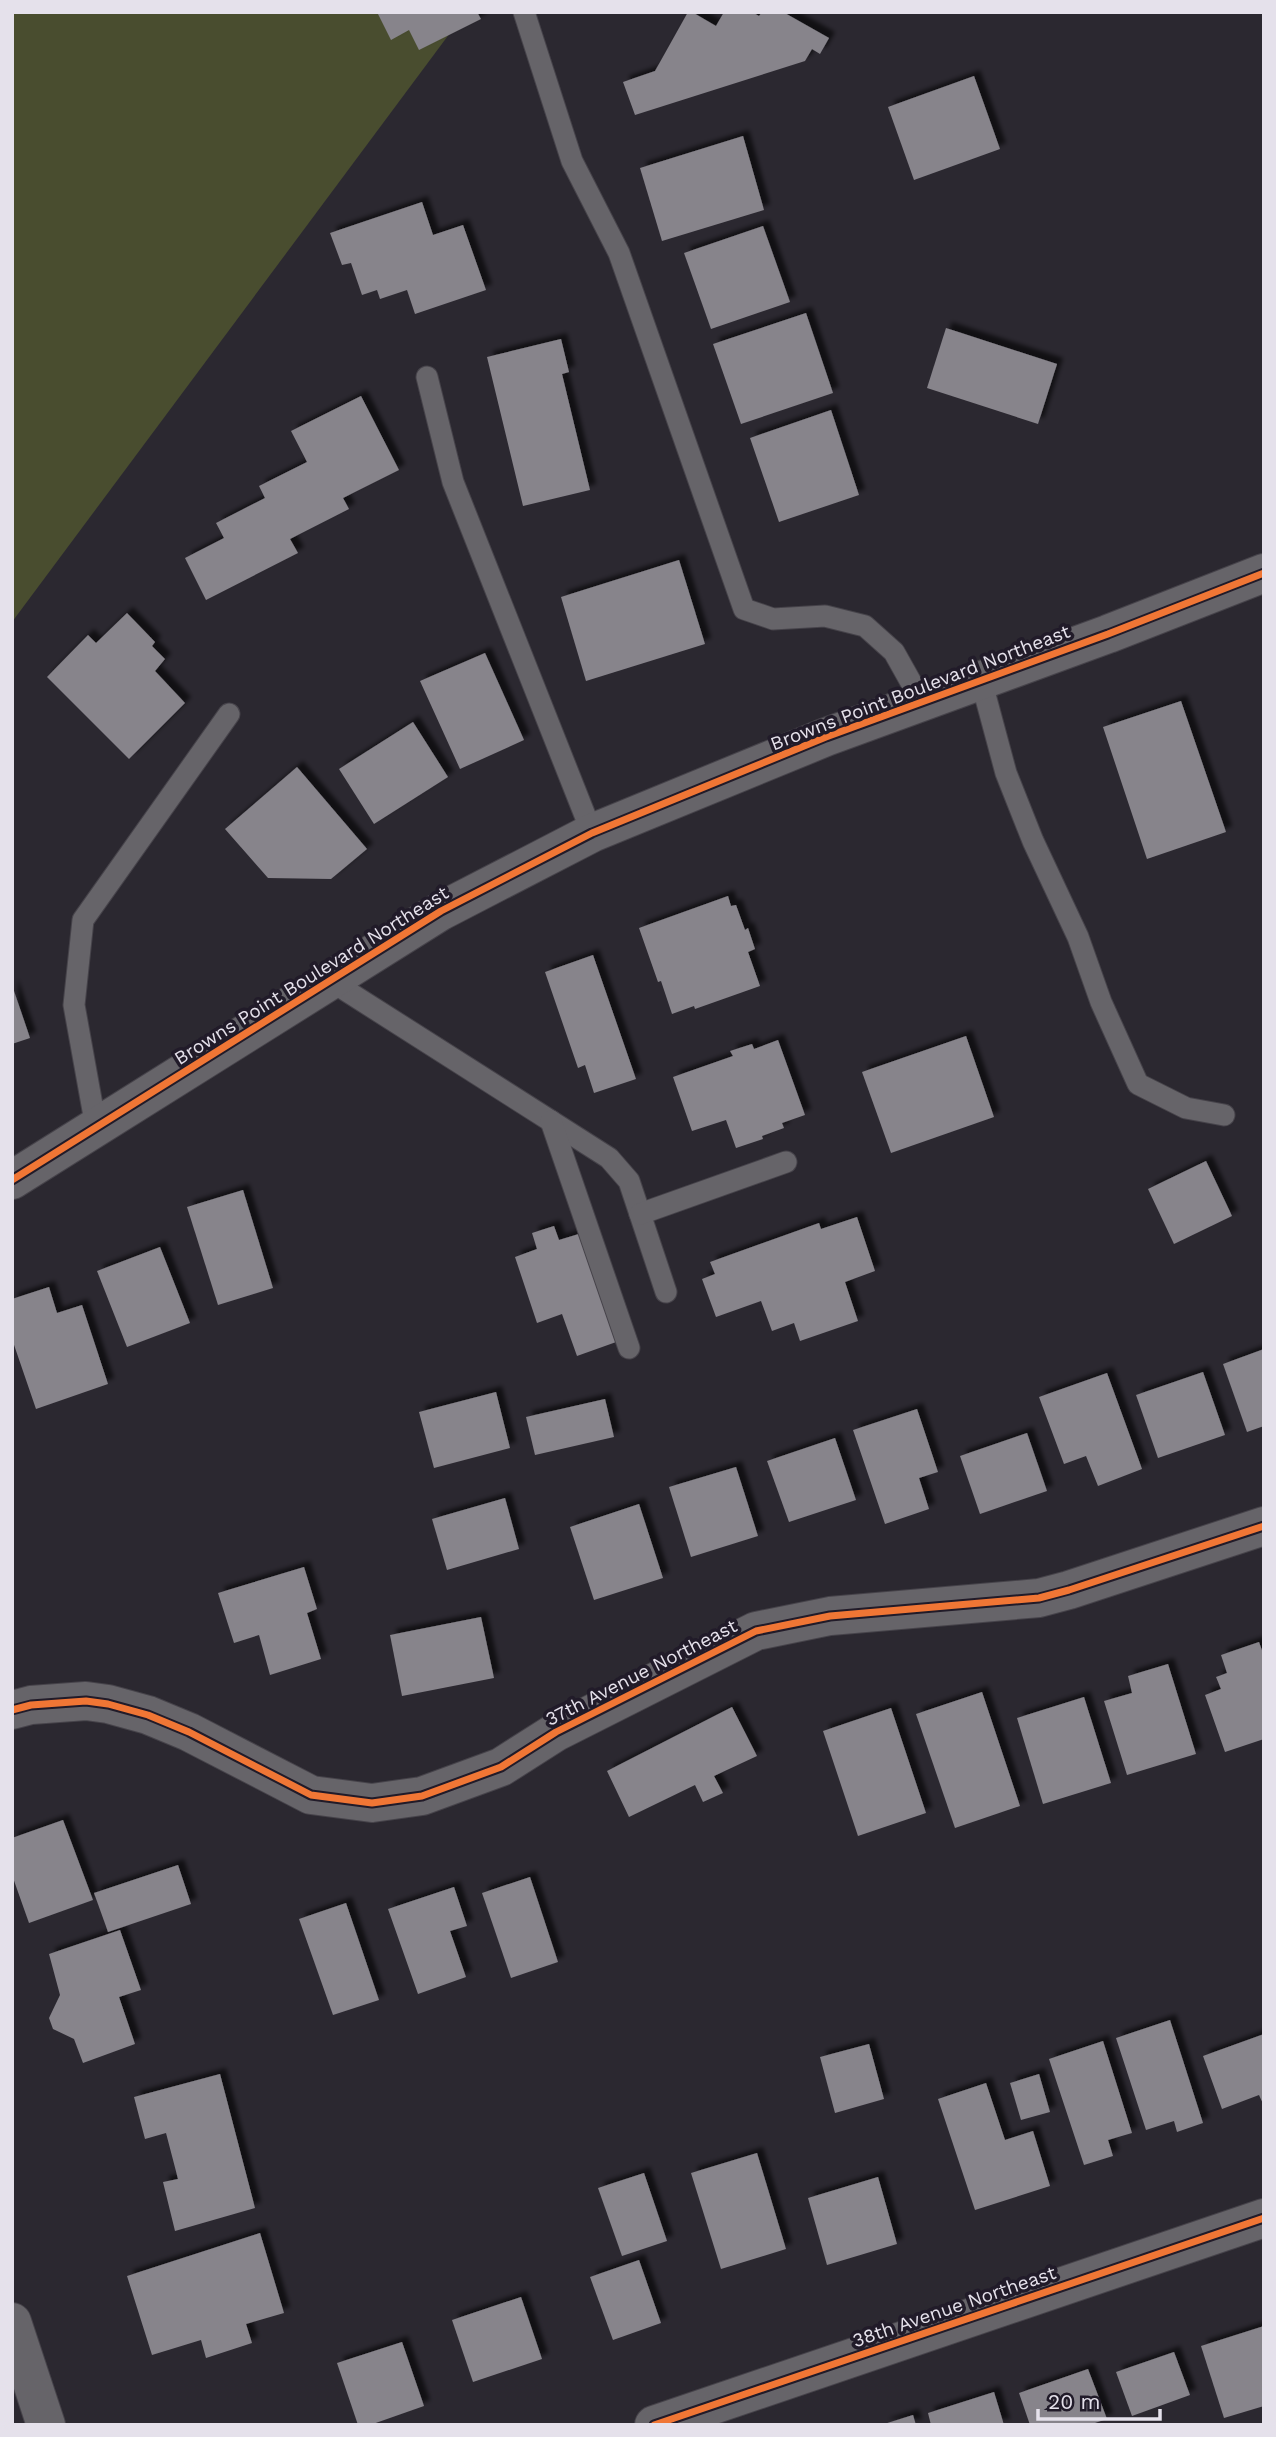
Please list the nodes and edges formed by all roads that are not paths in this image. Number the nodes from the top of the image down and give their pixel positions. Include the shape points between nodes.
1 (524, 12) edge
2 (427, 377) dead end
3 (1264, 573) edge
4 (981, 680) junction
5 (922, 702) junction
6 (229, 714) dead end
7 (592, 833) junction
8 (331, 981) junction
9 (1224, 1115) dead end
10 (551, 1121) junction
11 (96, 1128) junction
12 (786, 1162) dead end
13 (12, 1180) edge
14 (640, 1214) junction
15 (666, 1292) dead end
16 (629, 1348) dead end
17 (1264, 1526) edge
18 (12, 1710) edge
19 (1264, 2218) edge
20 (12, 2322) edge
21 (46, 2425) edge
22 (654, 2425) edge

1 - 5 lane via 572,161 620,253 744,609 773,619 825,616 865,626 894,652
2 - 7 lane via 453,482
3 - 4 street, Browns Point Boulevard Northeast
4 - 5 street, Browns Point Boulevard Northeast
4 - 9 lane via 1006,773 1138,1084 1186,1108
5 - 7 street, Browns Point Boulevard Northeast
6 - 11 lane via 83,920 74,1005
7 - 8 street, Browns Point Boulevard Northeast via 441,911
8 - 10 lane
8 - 11 street, Browns Point Boulevard Northeast
10 - 14 lane via 609,1158 629,1181
10 - 16 lane
11 - 13 street, Browns Point Boulevard Northeast
12 - 14 lane
14 - 15 lane
17 - 18 street, 37th Avenue Northeast via 1039,1598 830,1616 757,1630 556,1732 501,1767 422,1796 372,1803 311,1796 189,1732 108,1704 31,1705
19 - 22 street, 38th Avenue Northeast
20 - 21 street

